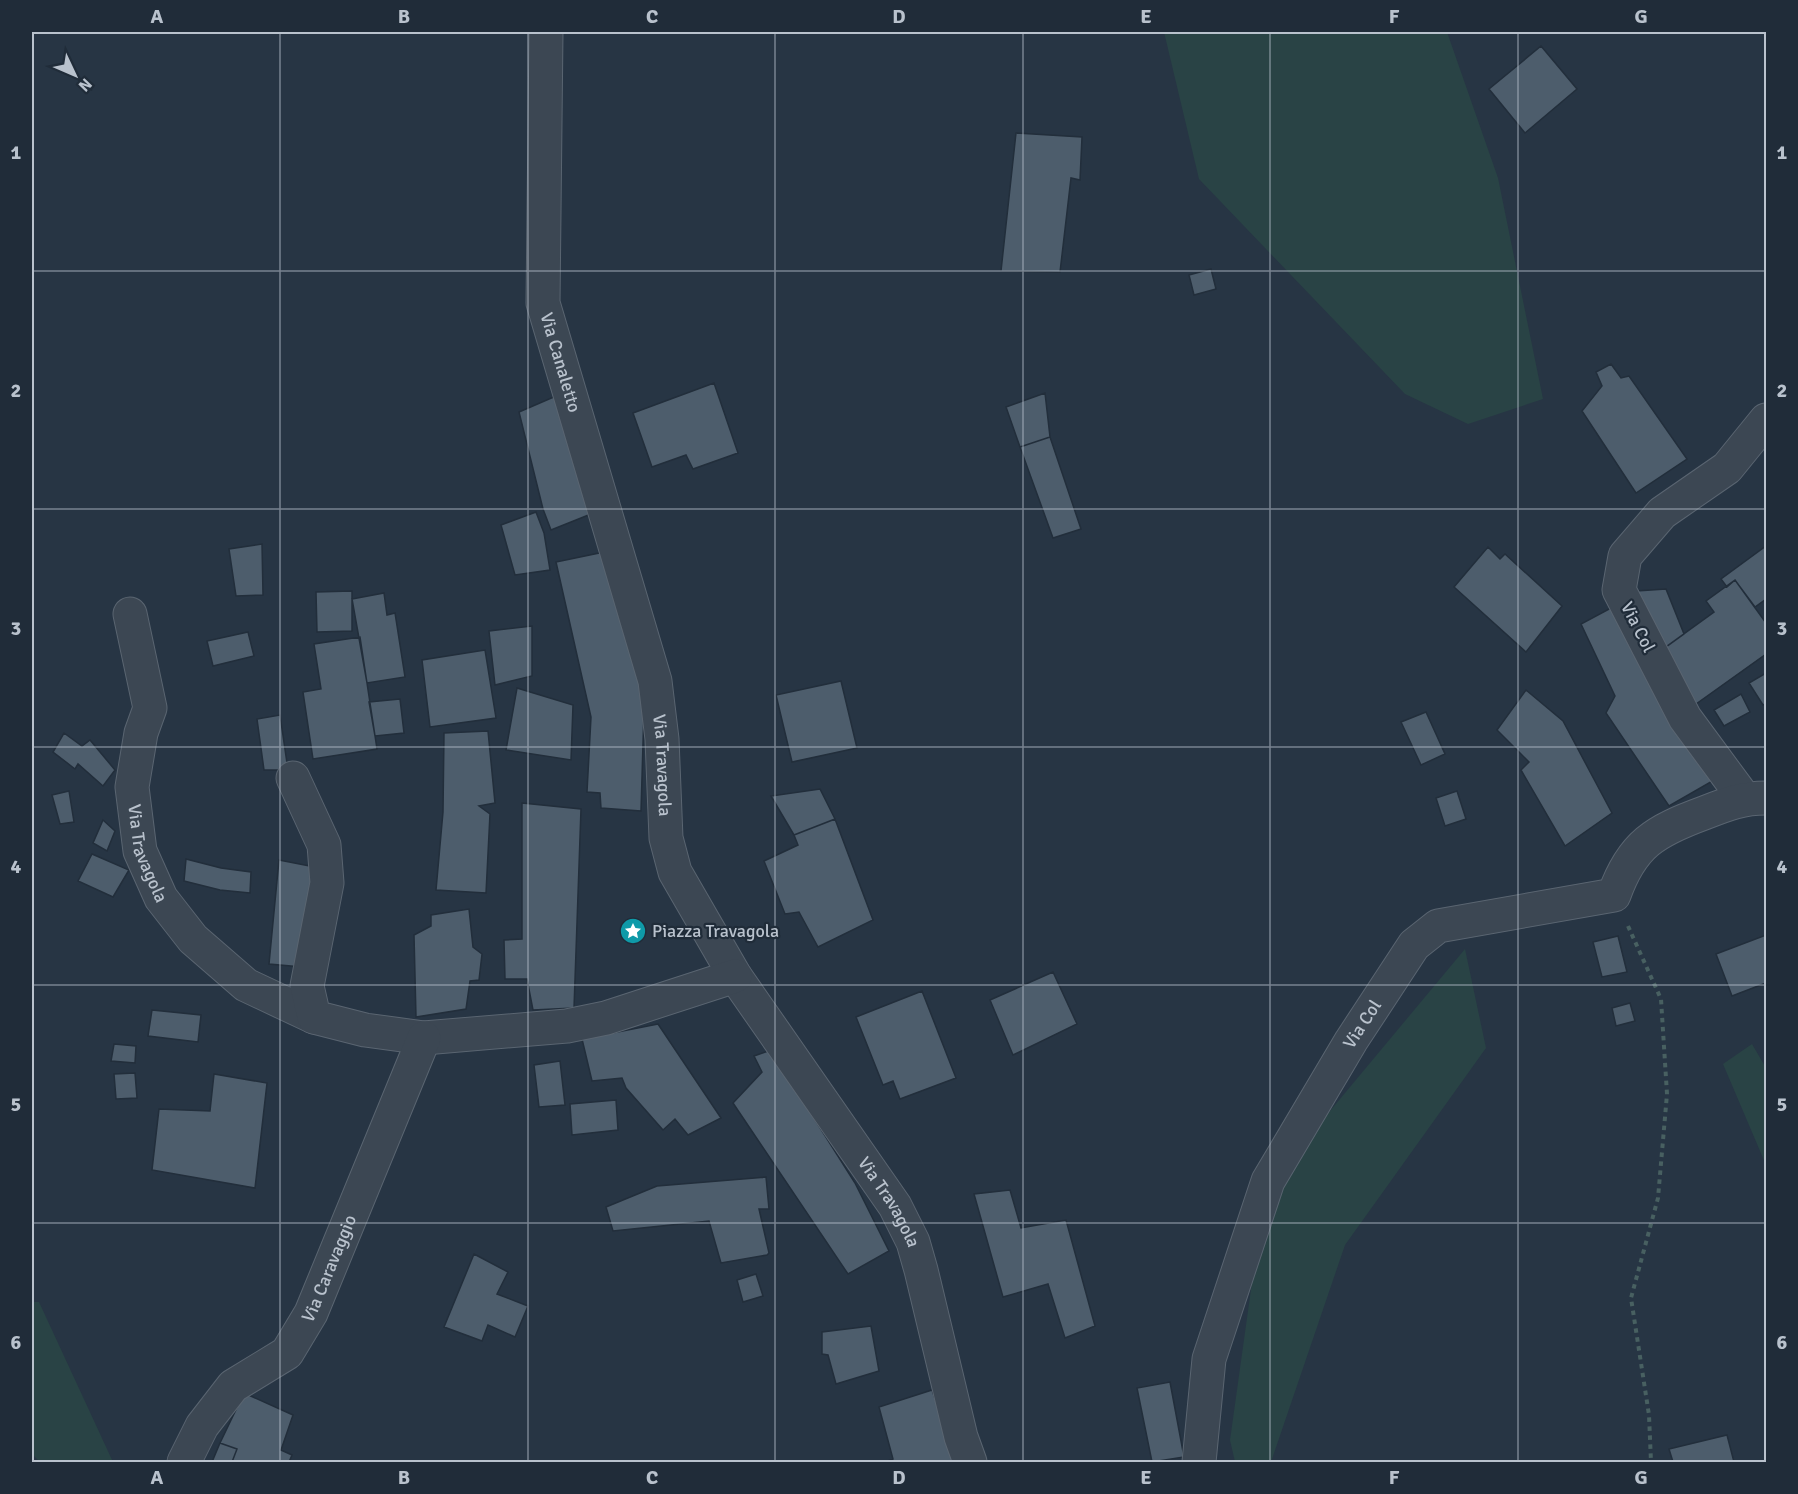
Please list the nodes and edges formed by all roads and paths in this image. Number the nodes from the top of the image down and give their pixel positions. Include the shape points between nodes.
1 (546, 32) edge
2 (1767, 420) edge
3 (130, 614) dead end
4 (655, 681) joint
5 (293, 778) dead end
6 (1755, 798) edge
7 (1614, 895) junction
8 (735, 976) junction
9 (314, 1017) junction
10 (424, 1038) junction
11 (184, 1462) edge
12 (970, 1462) edge
13 (1199, 1462) edge
14 (1651, 1462) edge

1 - 4 street, Via Canaletto via 543,303
2 - 6 street, Via Col via 1727,468 1662,513 1625,556 1619,590 1685,718
3 - 9 street, Via Travagola via 150,708 141,733 132,787 140,851 161,898 193,939 246,985
4 - 8 street, Via Travagola via 663,739 666,838 675,872
5 - 9 street via 324,844 327,883 307,986
6 - 7 street, Via Col via 1666,827 1637,851 1623,870
7 - 13 street, Via Col via 1438,926 1414,945 1351,1041 1268,1181 1209,1359
7 - 14 path via 1661,999 1668,1094 1658,1198 1631,1298
8 - 10 street, Via Travagola via 606,1018 567,1026
8 - 12 street, Via Travagola via 895,1206 913,1242
9 - 10 street, Via Travagola via 365,1030
10 - 11 street, Via Caravaggio via 311,1313 287,1353 233,1386 202,1426

